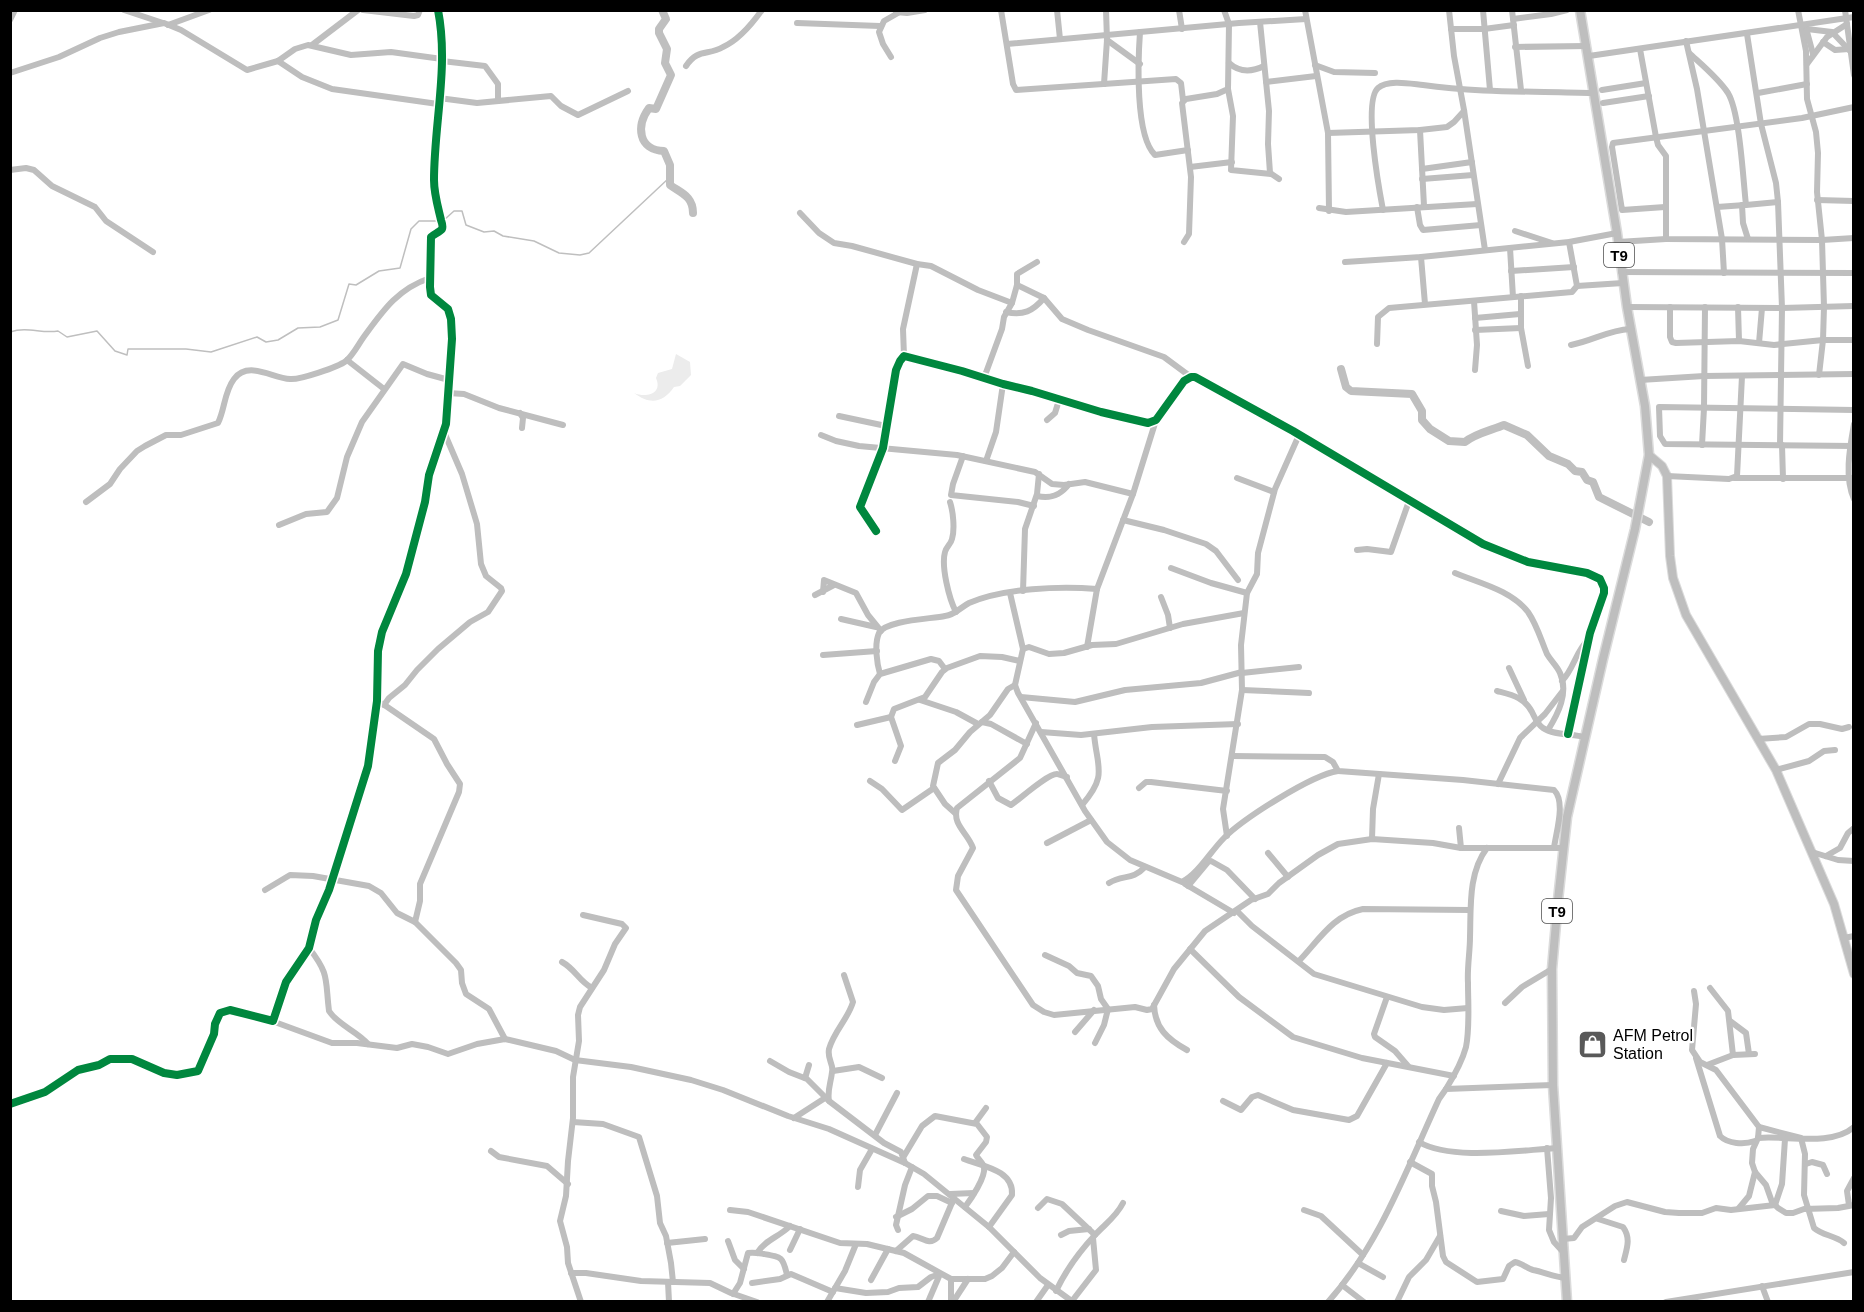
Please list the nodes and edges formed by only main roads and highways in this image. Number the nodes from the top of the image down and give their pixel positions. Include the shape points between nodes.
1 (1580, 10) edge
2 (1649, 455) junction
3 (1854, 974) edge
4 (1567, 1302) edge

1 - 2 highway, T9 via 1598,92 1621,272 1646,406
2 - 3 main road via 1667,476 1670,556 1679,598 1693,629 1776,770 1834,904
2 - 4 highway, T9 via 1642,500 1584,737 1563,848 1552,969 1553,1085

